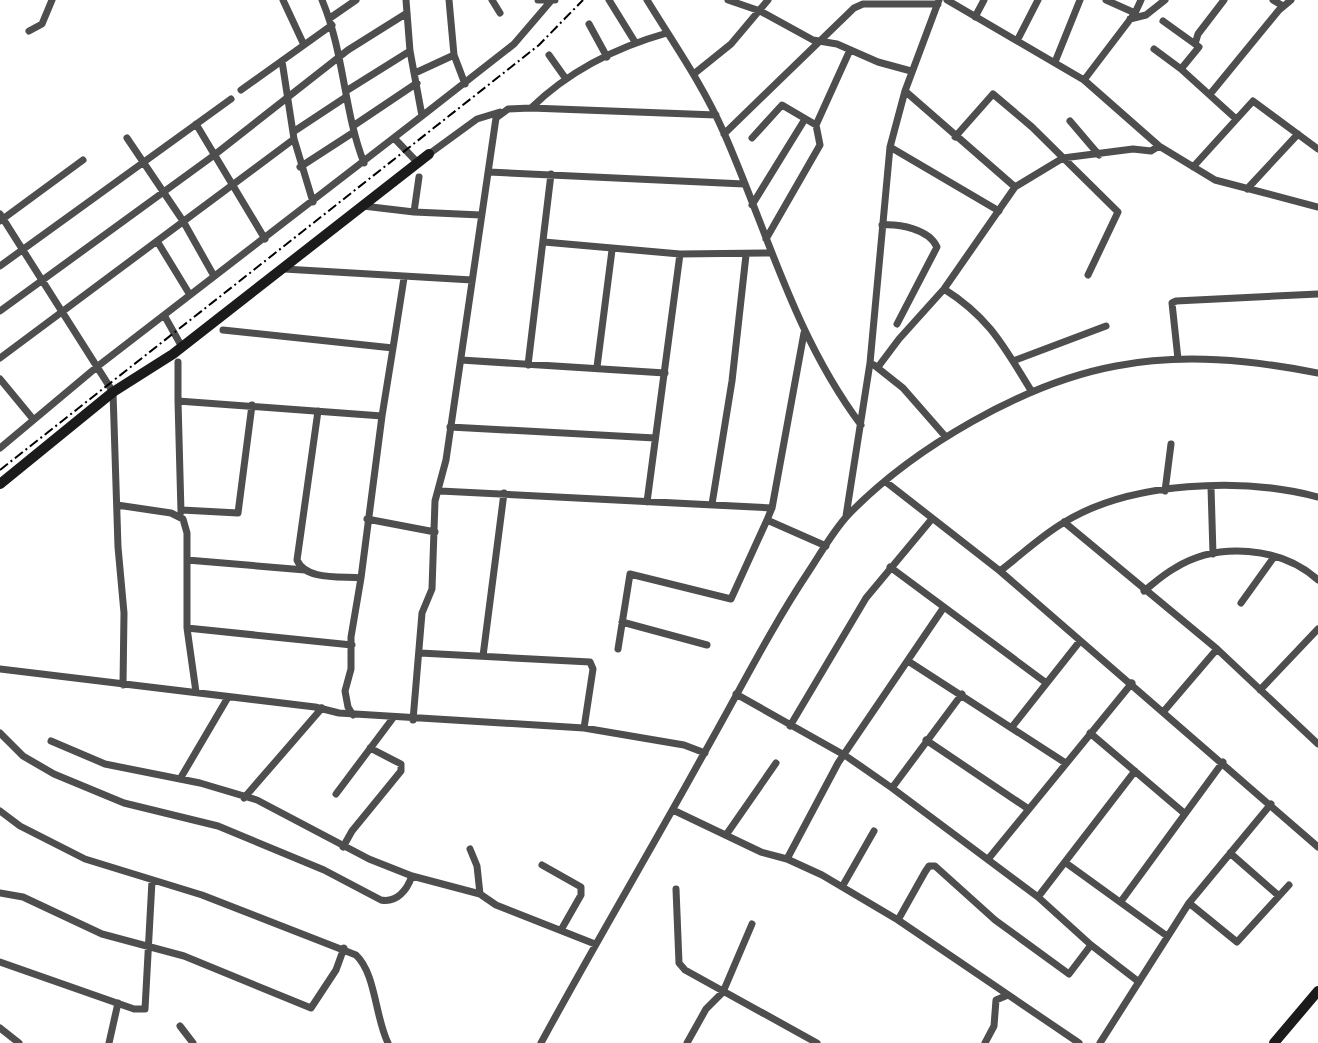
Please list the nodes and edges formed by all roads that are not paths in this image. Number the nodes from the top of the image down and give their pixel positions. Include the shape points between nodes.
1 (52, 0) edge
2 (283, 0) edge
3 (322, 0) edge
4 (356, 0) edge
5 (406, 0) edge
6 (449, 0) edge
7 (492, 0) edge
8 (538, 0) edge
9 (609, 0) edge
10 (647, 0) edge
11 (728, 0) edge
12 (768, 0) edge
13 (947, 0) edge
14 (984, 0) edge
15 (1038, 0) edge
16 (1080, 0) edge
17 (1106, 0) edge
18 (1141, 0) edge
19 (1165, 0) edge
20 (1224, 0) edge
21 (1273, 0) edge
22 (1291, 0) edge
23 (552, 1) edge
24 (923, 2) edge
25 (938, 2) edge
26 (1283, 6) junction
27 (760, 11) junction
28 (408, 13) junction
29 (500, 13) dead end
30 (1132, 16) junction
31 (975, 17) junction
32 (1163, 21) dead end
33 (331, 22) junction
34 (589, 24) dead end
35 (29, 32) dead end
36 (667, 33) junction
37 (822, 41) junction
38 (1017, 41) junction
39 (635, 42) junction
40 (1195, 44) junction
41 (303, 46) junction
42 (1154, 49) dead end
43 (850, 50) junction
44 (411, 51) junction
45 (454, 55) junction
46 (549, 55) dead end
47 (342, 57) junction
48 (607, 57) junction
49 (282, 61) junction
50 (1055, 62) junction
51 (1181, 69) junction
52 (911, 71) junction
53 (415, 73) junction
54 (695, 73) junction
55 (566, 79) junction
56 (1084, 80) junction
57 (417, 83) junction
58 (465, 83) junction
59 (241, 90) dead end
60 (905, 91) junction
61 (1211, 93) junction
62 (346, 94) junction
63 (288, 98) junction
64 (231, 99) dead end
65 (531, 108) junction
66 (500, 112) junction
67 (716, 115) junction
68 (422, 116) junction
69 (805, 118) junction
70 (1235, 118) junction
71 (1070, 121) dead end
72 (196, 124) junction
73 (816, 125) junction
74 (353, 129) junction
75 (724, 134) junction
76 (1298, 134) junction
77 (293, 135) junction
78 (955, 137) junction
79 (128, 138) dead end
80 (752, 138) dead end
81 (395, 139) junction
82 (1159, 146) junction
83 (890, 147) junction
84 (1318, 149) edge
85 (429, 154) joint
86 (1099, 155) junction
87 (213, 156) junction
88 (1063, 159) junction
89 (83, 160) dead end
90 (417, 162) junction
91 (144, 163) junction
92 (364, 163) junction
93 (300, 167) junction
94 (1193, 167) junction
95 (489, 172) junction
96 (551, 174) junction
97 (419, 177) dead end
98 (744, 184) junction
99 (233, 186) junction
100 (1015, 187) junction
101 (1247, 190) junction
102 (164, 192) junction
103 (313, 202) junction
104 (752, 205) junction
105 (361, 206) junction
106 (1318, 206) edge
107 (999, 211) junction
108 (414, 212) junction
109 (481, 215) junction
110 (1, 218) edge
111 (183, 222) junction
112 (882, 225) junction
113 (265, 239) junction
114 (765, 239) junction
115 (157, 241) junction
116 (544, 242) junction
117 (23, 250) junction
118 (612, 250) junction
119 (771, 253) junction
120 (680, 254) junction
121 (746, 255) junction
122 (0, 266) edge
123 (285, 268) junction
124 (1088, 275) dead end
125 (215, 276) junction
126 (404, 278) junction
127 (42, 280) junction
128 (472, 280) junction
129 (944, 289) junction
130 (1318, 294) edge
131 (190, 295) junction
132 (0, 311) edge
133 (62, 311) junction
134 (164, 315) junction
135 (897, 324) dead end
136 (1106, 326) dead end
137 (223, 330) dead end
138 (804, 333) junction
139 (182, 347) junction
140 (393, 348) junction
141 (0, 358) edge
142 (1178, 359) junction
143 (461, 360) junction
144 (1013, 361) junction
145 (178, 362) dead end
146 (528, 365) junction
147 (874, 365) junction
148 (98, 366) junction
149 (597, 367) junction
150 (665, 373) junction
151 (1318, 373) edge
152 (0, 379) edge
153 (113, 392) junction
154 (1032, 392) junction
155 (178, 401) junction
156 (252, 405) junction
157 (318, 411) junction
158 (382, 416) junction
159 (33, 419) junction
160 (861, 425) junction
161 (450, 427) junction
162 (945, 436) junction
163 (655, 438) junction
164 (1171, 444) dead end
165 (0, 448) edge
166 (886, 482) junction
167 (0, 484) edge
168 (1211, 487) junction
169 (440, 491) junction
170 (1165, 491) junction
171 (504, 493) junction
172 (1318, 497) edge
173 (647, 502) junction
174 (712, 504) junction
175 (117, 505) junction
176 (772, 508) junction
177 (181, 512) junction
178 (846, 516) junction
179 (367, 519) junction
180 (767, 520) junction
181 (931, 520) junction
182 (1064, 522) junction
183 (435, 532) junction
184 (826, 546) junction
185 (1213, 554) junction
186 (1274, 557) junction
187 (187, 560) junction
188 (890, 567) junction
189 (305, 570) junction
190 (1000, 572) junction
191 (361, 578) junction
192 (1318, 580) edge
193 (1144, 591) junction
194 (1241, 603) dead end
195 (944, 607) junction
196 (622, 622) junction
197 (187, 628) junction
198 (1318, 629) edge
199 (1080, 641) junction
200 (352, 645) junction
201 (707, 645) dead end
202 (618, 649) dead end
203 (1217, 649) junction
204 (420, 653) junction
205 (483, 656) junction
206 (908, 661) junction
207 (0, 669) edge
208 (1045, 682) junction
209 (1132, 683) junction
210 (123, 685) junction
211 (1260, 690) junction
212 (196, 692) junction
213 (736, 694) junction
214 (962, 694) junction
215 (227, 699) junction
216 (322, 708) junction
217 (1164, 711) junction
218 (353, 715) junction
219 (393, 718) junction
220 (413, 720) junction
221 (790, 726) junction
222 (1012, 727) junction
223 (584, 729) junction
224 (0, 733) edge
225 (1090, 733) junction
226 (926, 740) junction
227 (1317, 740) edge
228 (51, 741) dead end
229 (370, 748) junction
230 (705, 753) junction
231 (846, 756) junction
232 (1064, 762) junction
233 (1223, 762) junction
234 (776, 763) dead end
235 (1135, 771) junction
236 (180, 779) junction
237 (892, 788) junction
238 (336, 794) dead end
239 (244, 798) junction
240 (1270, 804) junction
241 (1027, 808) junction
242 (673, 810) junction
243 (0, 811) edge
244 (1184, 813) junction
245 (874, 831) dead end
246 (726, 835) junction
247 (343, 846) junction
248 (1318, 846) edge
249 (470, 849) dead end
250 (1230, 853) junction
251 (989, 858) junction
252 (787, 859) junction
253 (1066, 863) junction
254 (542, 865) dead end
255 (412, 876) junction
256 (152, 881) junction
257 (1289, 885) dead end
258 (842, 887) junction
259 (676, 888) dead end
260 (0, 893) edge
261 (480, 894) junction
262 (1279, 896) junction
263 (1038, 897) junction
264 (1122, 901) junction
265 (1189, 904) junction
266 (898, 920) junction
267 (752, 924) dead end
268 (561, 930) junction
269 (1167, 936) junction
270 (594, 944) junction
271 (1091, 945) junction
272 (148, 946) junction
273 (344, 948) junction
274 (0, 962) edge
275 (1139, 982) junction
276 (1318, 991) edge
277 (723, 992) junction
278 (1008, 995) junction
279 (118, 1003) junction
280 (180, 1026) dead end
281 (0, 1028) edge
282 (19, 1043) edge
283 (109, 1043) edge
284 (193, 1043) edge
285 (388, 1043) edge
286 (541, 1043) edge
287 (687, 1043) edge
288 (817, 1043) edge
289 (985, 1043) edge
290 (1079, 1043) edge
291 (1100, 1043) edge
292 (1274, 1043) edge

1 - 35 street via 42,24
2 - 41 street
3 - 33 street
4 - 33 street
5 - 28 street
6 - 45 street
7 - 29 street
8 - 23 street
9 - 39 street
10 - 36 street
11 - 27 street
12 - 27 street
13 - 31 street
14 - 31 street
15 - 38 street
16 - 50 street
17 - 30 street
18 - 30 street
19 - 30 street via 1146,15
20 - 40 street
21 - 26 street
22 - 26 street
23 - 58 street via 514,44
24 - 25 street
24 - 37 street via 863,4
25 - 52 street
26 - 61 street
27 - 37 street
27 - 54 street via 731,44
28 - 44 street
28 - 47 street
30 - 56 street
31 - 38 street
32 - 40 street
33 - 41 street
33 - 47 street
34 - 48 street
36 - 39 street
36 - 54 street
37 - 43 street
37 - 75 street
38 - 50 street
39 - 48 street
40 - 51 street via 1199,47
41 - 49 street
42 - 51 street
43 - 52 street
43 - 73 street
44 - 53 street
44 - 62 street
45 - 53 street
45 - 58 street
46 - 55 street
47 - 62 street
47 - 63 street
48 - 55 street
49 - 59 street
49 - 63 street
50 - 56 street
51 - 61 street
52 - 60 street
53 - 57 street
54 - 67 street
55 - 65 street
56 - 82 street
57 - 68 street
57 - 74 street
58 - 68 street
60 - 78 street
60 - 83 street
61 - 70 street
62 - 74 street
62 - 77 street
63 - 77 street
63 - 87 street
64 - 72 street
65 - 66 street
65 - 67 street
66 - 85 street via 477,119
66 - 95 street
67 - 75 street
68 - 81 street
69 - 73 street
69 - 80 street via 782,105
69 - 104 street
70 - 76 street via 1253,100
70 - 94 street
71 - 86 street
72 - 87 street
72 - 91 street
73 - 114 street via 820,145
74 - 92 street
74 - 93 street
75 - 98 street
76 - 84 street
76 - 101 street
77 - 93 street
77 - 99 street
78 - 88 street via 993,94
78 - 100 street
79 - 91 street
81 - 90 street
81 - 92 street
82 - 86 street via 1151,151
82 - 94 street
83 - 107 street
83 - 112 street
85 - 90 main road
86 - 88 street
87 - 99 street
87 - 102 street
88 - 100 street
88 - 124 street via 1118,212
89 - 110 street
90 - 105 main road
91 - 102 street
91 - 117 street
92 - 103 street
93 - 103 street
94 - 101 street
95 - 96 street
95 - 109 street
96 - 98 street
96 - 116 street
97 - 108 street
98 - 104 street
99 - 111 street
99 - 113 street
100 - 107 street
101 - 106 street
102 - 111 street
102 - 127 street
103 - 113 street
104 - 114 street
105 - 108 street
105 - 123 main road
107 - 129 street
108 - 109 street
109 - 128 street
110 - 117 street
111 - 115 street
111 - 125 street
112 - 135 street via 911,228 933,239 937,247
112 - 147 street
113 - 125 street
114 - 119 street
115 - 131 street
115 - 133 street
116 - 118 street
116 - 146 street
117 - 122 street
117 - 127 street
118 - 120 street
118 - 149 street
119 - 121 street
119 - 138 street
120 - 121 street
120 - 150 street
121 - 174 street via 732,385
123 - 126 street
123 - 139 main road
125 - 131 street
126 - 128 street
126 - 140 street
127 - 132 street
127 - 133 street
128 - 143 street
129 - 144 street via 972,307
129 - 147 street
130 - 142 street via 1175,300
131 - 134 street
133 - 141 street
133 - 148 street
134 - 139 street
134 - 148 street
136 - 144 street
137 - 140 street
138 - 160 street
138 - 176 street
139 - 153 main road
140 - 158 street
142 - 151 street via 1266,363
142 - 154 street via 1115,366
143 - 146 street
143 - 161 street
144 - 154 street
145 - 155 street
146 - 149 street
147 - 160 street
147 - 162 street via 903,388
148 - 153 street
148 - 159 street
149 - 150 street
150 - 163 street
152 - 159 street
153 - 167 main road
153 - 175 street
154 - 162 street
155 - 156 street
155 - 177 street
156 - 157 street
156 - 177 street via 238,513
157 - 158 street
157 - 189 street via 296,554
158 - 179 street
159 - 165 street
160 - 178 street
161 - 163 street
161 - 169 street
162 - 166 street
163 - 173 street
164 - 170 street
166 - 178 street
166 - 181 street
168 - 170 street
168 - 172 street via 1253,487
168 - 185 street
169 - 171 street
169 - 183 street via 435,501
170 - 182 street via 1118,498
171 - 173 street
171 - 205 street
173 - 174 street
174 - 176 street
175 - 177 street
175 - 210 street
176 - 180 street
177 - 187 street
178 - 184 street
179 - 183 street
179 - 191 street
180 - 184 street
180 - 196 street via 731,599 629,574
181 - 188 street
181 - 190 street
182 - 190 street
182 - 193 street
183 - 204 street via 432,589 422,613
184 - 213 street via 772,627
185 - 186 street via 1246,551
185 - 193 street via 1176,567
186 - 192 street
186 - 194 street
187 - 189 street
187 - 197 street
188 - 195 street
188 - 221 street via 866,598
189 - 191 street via 314,575
190 - 199 street
191 - 200 street
193 - 203 street
195 - 206 street
195 - 208 street
196 - 201 street
196 - 202 street
197 - 200 street
197 - 212 street
198 - 211 street
199 - 208 street
199 - 209 street
200 - 218 street via 345,691
203 - 211 street
203 - 217 street
204 - 205 street
204 - 220 street
205 - 223 street via 590,662 593,669
206 - 214 street
206 - 231 street
207 - 210 street
208 - 222 street
209 - 217 street
209 - 225 street
210 - 212 street
211 - 227 street
212 - 215 street
213 - 221 street
213 - 230 street
214 - 222 street
214 - 226 street
215 - 216 street
215 - 236 street
216 - 218 street
216 - 239 street
217 - 233 street
218 - 219 street
219 - 220 street
219 - 229 street
220 - 223 street
221 - 231 street
222 - 232 street
223 - 230 street via 684,745
224 - 255 street via 23,757 54,774 124,803 218,826 324,870 381,900 404,892
225 - 232 street
225 - 235 street
226 - 237 street
226 - 241 street
228 - 236 street via 105,764
229 - 238 street
229 - 247 street via 401,764 401,771
230 - 242 street
231 - 237 street
231 - 252 street
232 - 241 street
233 - 240 street
233 - 244 street
234 - 246 street
235 - 244 street
235 - 253 street
236 - 239 street
237 - 251 street
239 - 247 street via 267,805
240 - 248 street
240 - 250 street
241 - 251 street
242 - 246 street
242 - 270 street
243 - 256 street via 85,859
244 - 264 street
245 - 258 street
246 - 252 street
247 - 255 street
249 - 261 street
250 - 262 street
250 - 265 street
251 - 263 street
252 - 258 street
253 - 263 street
253 - 264 street
254 - 268 street via 580,887 581,895
255 - 261 street
256 - 272 street
256 - 273 street
257 - 262 street
258 - 266 street
259 - 277 street via 679,963
260 - 272 street via 23,897 102,934
261 - 268 street via 496,905
262 - 265 street via 1237,942
263 - 271 street
264 - 269 street
265 - 269 street
266 - 271 street via 929,866 935,866 995,920 1069,974
266 - 278 street
267 - 277 street
268 - 270 street
269 - 275 street
270 - 286 street
271 - 275 street
272 - 273 street via 311,1008 336,970
272 - 279 street via 146,1008
273 - 285 street via 367,968
274 - 279 street
275 - 291 street
276 - 292 main road
277 - 287 street via 706,1009
277 - 288 street
278 - 289 street via 996,1000 993,1026
278 - 290 street
279 - 283 street
280 - 284 street
281 - 282 street

